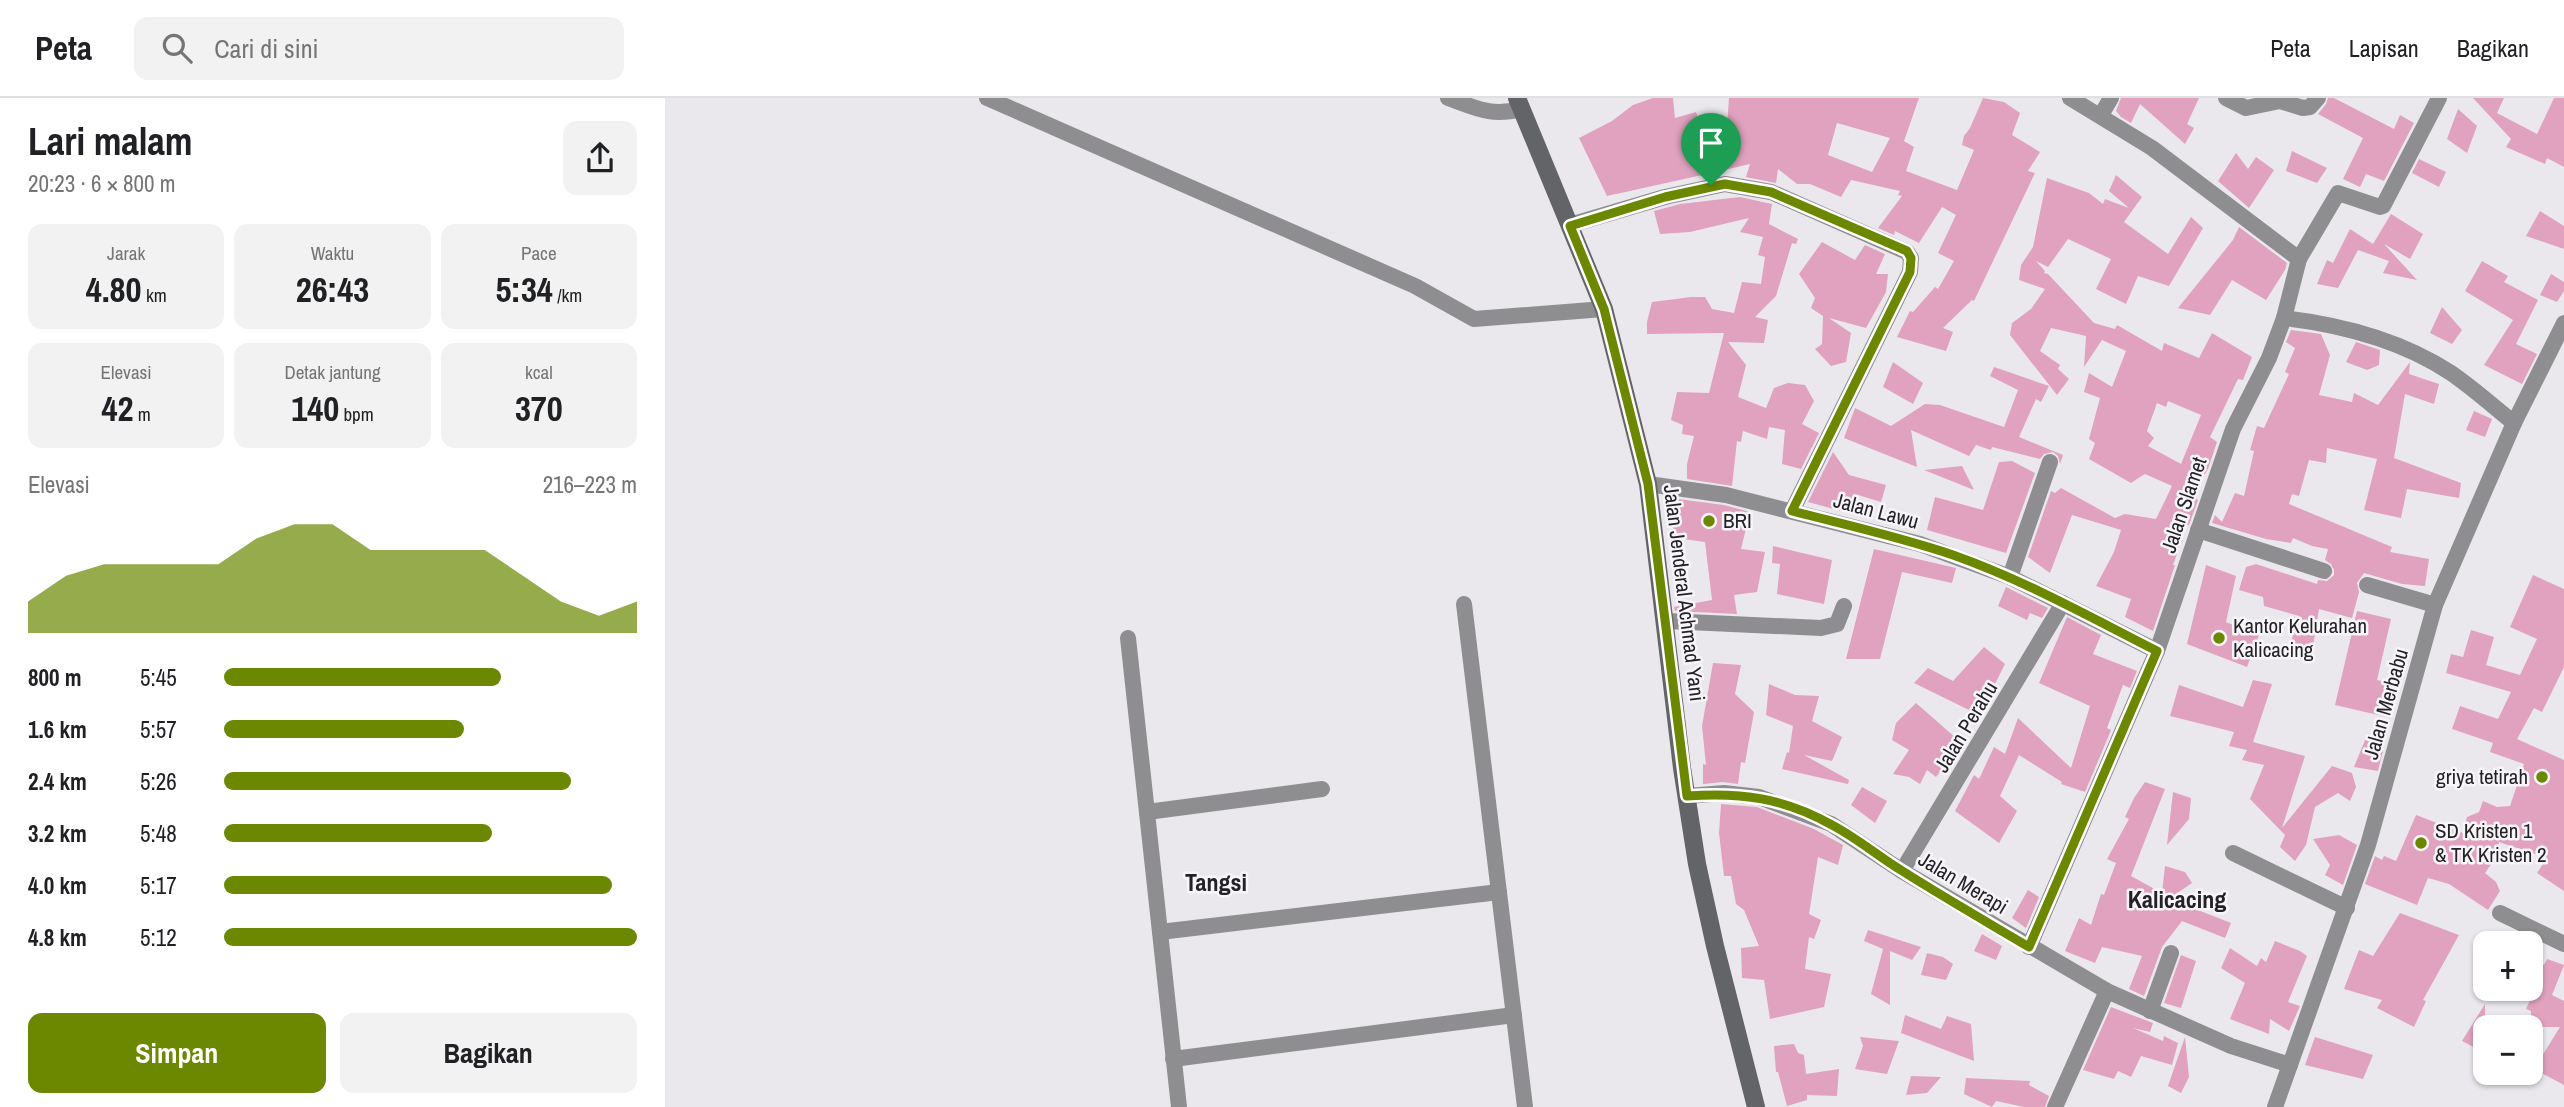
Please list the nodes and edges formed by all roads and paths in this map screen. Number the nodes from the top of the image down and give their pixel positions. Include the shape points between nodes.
1 (987, 98) edge
2 (1448, 98) edge
3 (2070, 98) edge
4 (2111, 98) edge
5 (2226, 98) edge
6 (2318, 98) edge
7 (2439, 98) edge
8 (1519, 103) edge
9 (2101, 115) junction
10 (1570, 226) junction
11 (2299, 259) junction
12 (1604, 309) junction
13 (2284, 318) junction
14 (2564, 323) edge
15 (2514, 423) junction
16 (2050, 462) dead end
17 (1648, 484) junction
18 (1792, 511) junction
19 (2198, 530) junction
20 (2324, 571) dead end
21 (2010, 577) junction
22 (2367, 585) dead end
23 (2063, 603) junction
24 (1464, 604) dead end
25 (2435, 605) junction
26 (1844, 606) dead end
27 (1666, 621) junction
28 (1128, 638) dead end
29 (2157, 651) junction
30 (1322, 789) dead end
31 (1687, 796) junction
32 (1147, 812) junction
33 (2233, 853) dead end
34 (1902, 871) junction
35 (1499, 892) junction
36 (2347, 908) junction
37 (2500, 913) dead end
38 (1160, 932) junction
39 (2564, 944) edge
40 (2029, 947) junction
41 (2171, 953) dead end
42 (2107, 991) junction
43 (2150, 1010) junction
44 (1514, 1015) junction
45 (1173, 1059) junction
46 (2290, 1065) junction
47 (1179, 1107) edge
48 (1525, 1107) edge
49 (1756, 1107) edge
50 (2055, 1107) edge
51 (2275, 1107) edge

1 - 12 street via 1415,286 1474,319
2 - 8 street via 1492,113
3 - 9 street
4 - 9 street
5 - 6 street via 2246,108 2280,102 2303,108 2311,107
7 - 11 street, Jalan Slamet via 2383,206 2338,193
8 - 10 main road, Jalan Jenderal Achmad Yani
9 - 11 street via 2178,166
10 - 12 main road, Jalan Jenderal Achmad Yani
10 - 18 street via 1725,184 1771,192 1907,251 1910,272
11 - 13 street, Jalan Slamet
12 - 17 main road, Jalan Jenderal Achmad Yani
13 - 15 street via 2360,331 2420,356 2452,373
13 - 19 street, Jalan Slamet via 2233,429
14 - 15 street, Jalan Merbabu
15 - 25 street, Jalan Merbabu
16 - 21 street
17 - 18 street, Jalan Lawu via 1726,495
17 - 27 main road, Jalan Jenderal Achmad Yani
18 - 21 street, Jalan Lawu via 1920,544
19 - 20 street
19 - 29 street, Jalan Slamet
21 - 23 street, Jalan Lawu
22 - 25 street
23 - 29 street, Jalan Lawu
23 - 34 street, Jalan Perahu
24 - 35 street
25 - 36 street, Jalan Merbabu
26 - 27 street via 1837,624 1821,628
27 - 31 main road, Jalan Jenderal Achmad Yani
28 - 32 street
29 - 40 street, Jalan Slamet
30 - 32 street
31 - 34 street, Jalan Merapi via 1742,795 1780,804 1831,824
31 - 49 main road, Jalan Jenderal Achmad Yani via 1715,946
32 - 38 street
33 - 36 street
34 - 40 street, Jalan Merapi
35 - 38 street
35 - 44 street
36 - 46 street, Jalan Merbabu
37 - 39 street
38 - 45 street
40 - 42 street, Jalan Merapi
41 - 43 street
42 - 43 street, Jalan Merapi
42 - 50 street
43 - 46 street, Jalan Merapi via 2231,1046
44 - 45 street
44 - 48 street
45 - 47 street
46 - 51 street, Jalan Merbabu

